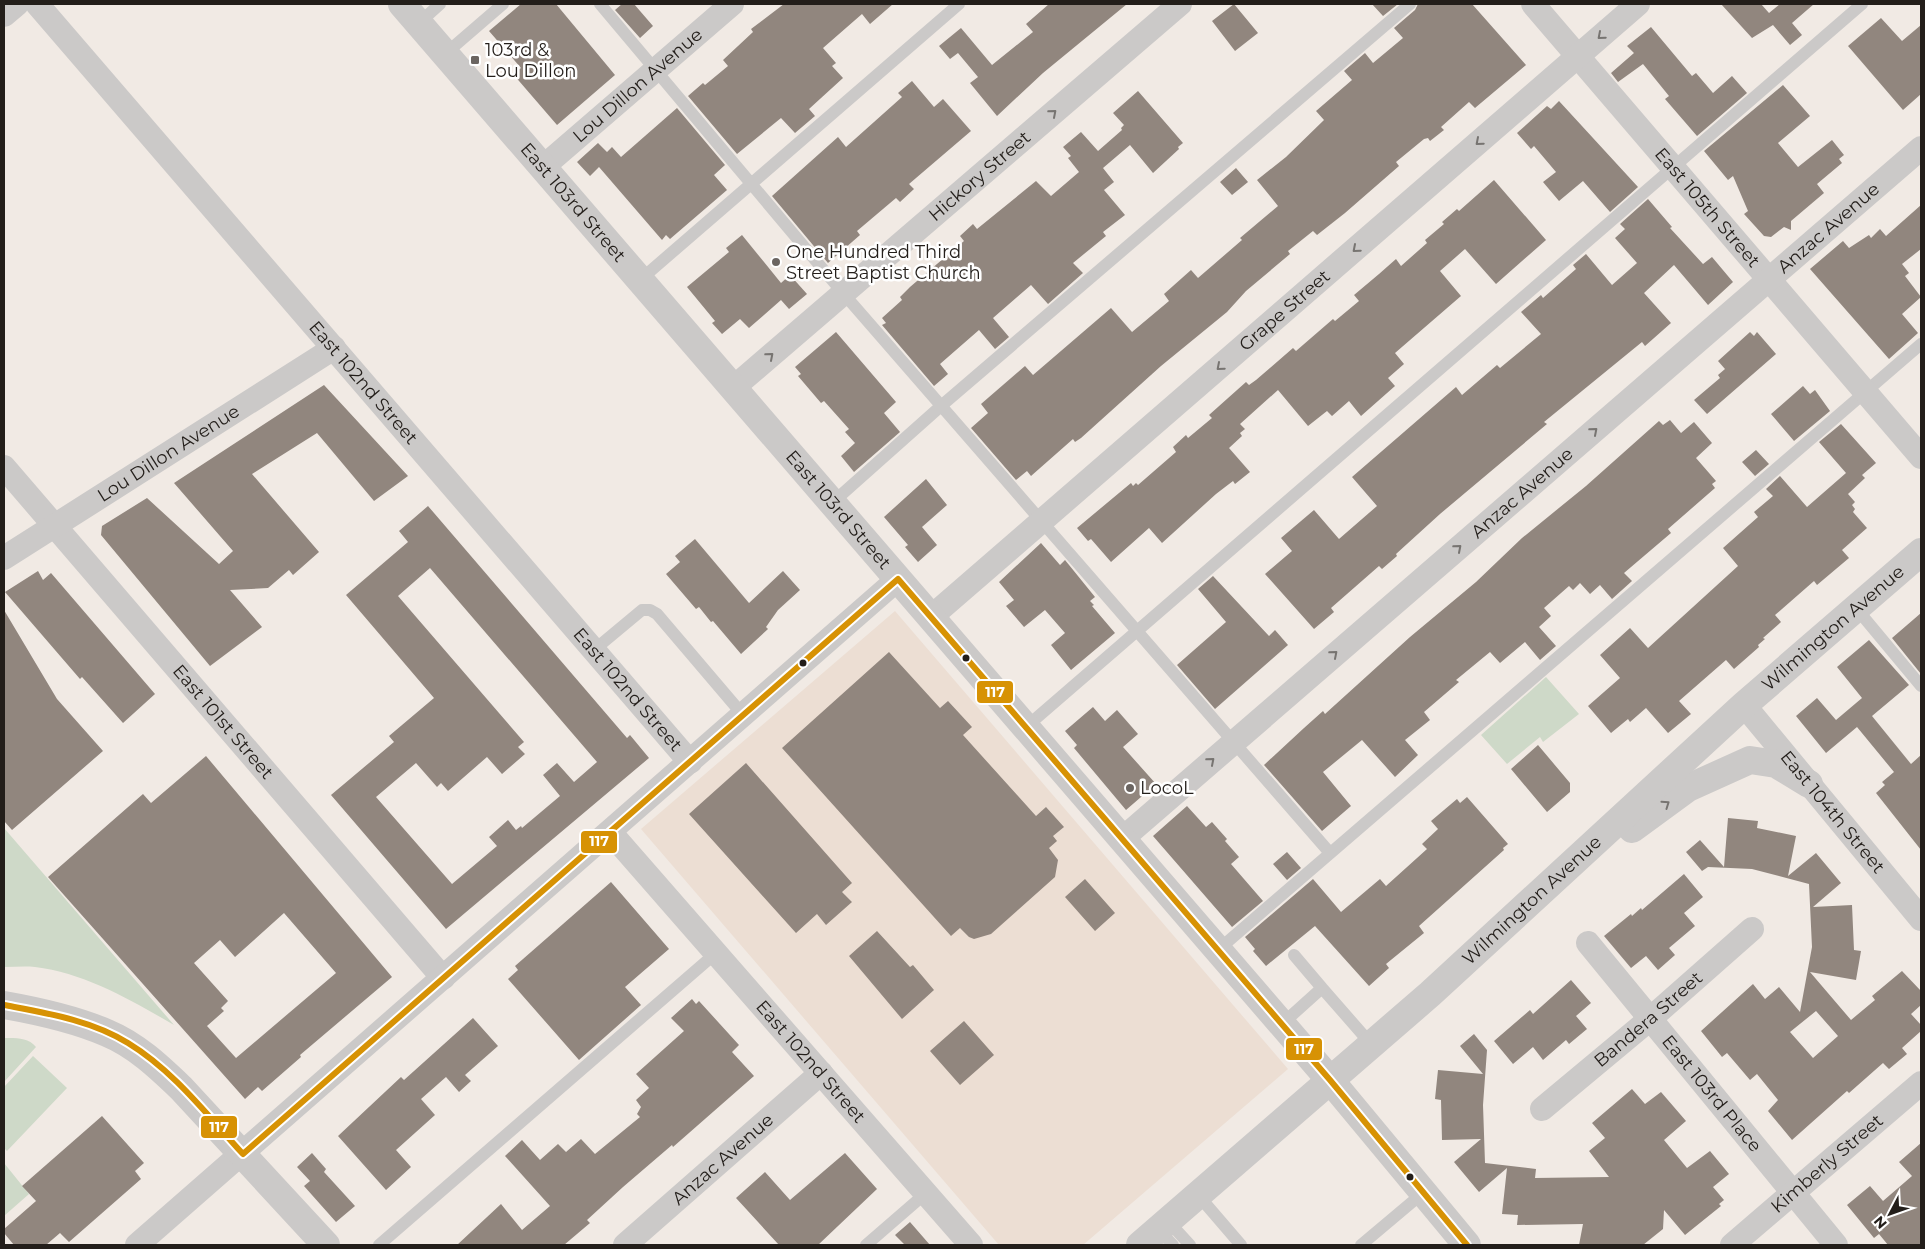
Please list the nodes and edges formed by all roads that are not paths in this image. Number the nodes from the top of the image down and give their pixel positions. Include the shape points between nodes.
1 (16, 4) edge
2 (37, 4) edge
3 (440, 4) edge
4 (503, 4) edge
5 (600, 4) edge
6 (732, 4) edge
7 (959, 4) edge
8 (1180, 4) edge
9 (1410, 4) edge
10 (1533, 4) edge
11 (1638, 4) edge
12 (1862, 4) edge
13 (411, 13) edge
14 (4, 15) edge
15 (445, 54) junction
16 (1578, 56) junction
17 (656, 70) junction
18 (1921, 148) edge
19 (543, 167) junction
20 (1674, 168) junction
21 (751, 183) junction
22 (640, 280) junction
23 (1769, 280) junction
24 (843, 293) junction
25 (1921, 344) edge
26 (334, 348) junction
27 (733, 388) junction
28 (1865, 392) junction
29 (941, 406) junction
30 (1921, 456) edge
31 (4, 467) edge
32 (832, 503) junction
33 (1041, 521) junction
34 (54, 526) junction
35 (1921, 552) edge
36 (4, 558) edge
37 (898, 579) junction
38 (1856, 608) junction
39 (931, 618) junction
40 (1136, 630) junction
41 (594, 650) junction
42 (1921, 686) edge
43 (1744, 705) junction
44 (743, 715) junction
45 (1026, 727) junction
46 (1234, 741) junction
47 (690, 762) junction
48 (1809, 784) junction
49 (610, 832) junction
50 (1122, 838) junction
51 (1330, 853) junction
52 (1541, 893) junction
53 (1921, 919) edge
54 (1752, 929) dead end
55 (1588, 943) dead end
56 (1218, 950) junction
57 (716, 953) junction
58 (1294, 955) dead end
59 (443, 978) junction
60 (1322, 988) junction
61 (4, 1006) edge
62 (1650, 1019) junction
63 (1282, 1024) junction
64 (1372, 1044) junction
65 (821, 1073) junction
66 (1330, 1080) junction
67 (1921, 1083) edge
68 (1542, 1109) dead end
69 (243, 1154) junction
70 (1424, 1192) junction
71 (926, 1193) junction
72 (1794, 1193) junction
73 (1198, 1195) junction
74 (1160, 1235) edge
75 (137, 1245) edge
76 (326, 1245) edge
77 (378, 1245) edge
78 (625, 1245) edge
79 (866, 1245) edge
80 (971, 1245) edge
81 (1190, 1245) edge
82 (1241, 1245) edge
83 (1362, 1245) edge
84 (1468, 1245) edge
85 (1732, 1245) edge
86 (1836, 1245) edge

1 - 14 street
2 - 26 street, East 102nd Street
3 - 13 lane
4 - 15 lane
5 - 17 lane
6 - 17 street, Lou Dillon Avenue
7 - 21 lane
24 -> 8 street, Hickory Street
9 - 29 lane
10 - 16 street, East 105th Street
11 -> 16 street, Grape Street
12 - 20 lane
13 - 15 main road, East 103rd Street
15 - 19 main road, East 103rd Street
16 - 20 street, East 105th Street
16 -> 33 street, Grape Street
17 - 19 street, Lou Dillon Avenue
17 - 21 lane
18 - 23 street, Anzac Avenue
19 - 22 main road, East 103rd Street
20 - 23 street, East 105th Street
20 - 40 lane
21 - 22 lane
21 - 24 lane
22 - 27 main road, East 103rd Street
23 - 28 street, East 105th Street
46 -> 23 street, Anzac Avenue
27 -> 24 street, Hickory Street
24 - 29 lane
25 - 28 lane
26 - 34 street, Lou Dillon Avenue
26 - 41 street, East 102nd Street
27 - 32 main road, East 103rd Street
28 - 30 street, East 105th Street
28 - 51 lane
29 - 32 lane
29 - 33 lane
31 - 34 street, East 101st Street
32 - 37 main road, East 103rd Street
33 - 39 street, Grape Street
33 - 40 lane
34 - 36 street, Lou Dillon Avenue
34 - 59 street, East 101st Street
35 - 38 main road, Wilmington Avenue
37 - 39 main road, East 103rd Street
37 - 44 street
38 - 42 lane
38 - 43 main road, Wilmington Avenue
39 - 45 main road, East 103rd Street
40 - 45 lane
40 - 46 lane
41 - 44 lane via 642,610 650,610 657,614
41 - 47 street, East 102nd Street
43 - 48 street, East 104th Street
43 - 52 main road, Wilmington Avenue
44 - 47 street
45 - 50 main road, East 103rd Street
50 -> 46 street, Anzac Avenue
46 - 51 lane
47 - 49 street
52 -> 48 main road via 1688,788 1750,760 1776,764
48 - 53 street, East 104th Street
49 - 57 street, East 102nd Street
49 - 59 street
50 - 56 main road, East 103rd Street
51 - 56 lane
52 - 64 main road, Wilmington Avenue
54 - 62 street, Bandera Street
55 - 62 street, East 103rd Place
56 - 63 main road, East 103rd Street
57 - 65 street, East 102nd Street
57 - 77 lane
58 - 60 lane
59 - 69 street
60 - 63 lane
60 - 64 lane
61 - 69 main road via 36,1011 108,1033 133,1048 159,1067
62 - 68 street, Bandera Street
62 - 72 street, East 103rd Place
63 - 66 main road, East 103rd Street
64 - 66 main road, Wilmington Avenue
65 - 71 street, East 102nd Street
65 - 78 street, Anzac Avenue
66 - 70 main road, East 103rd Street
66 - 73 main road, Wilmington Avenue
67 - 72 street, Kimberly Street
69 - 75 street
69 - 76 main road
70 - 83 lane
70 - 84 main road, East 103rd Street
71 - 79 lane
71 - 80 street, East 102nd Street
72 - 85 street, Kimberly Street
72 - 86 street, East 103rd Place
73 - 74 main road, Wilmington Avenue
73 - 82 lane
74 - 81 lane

